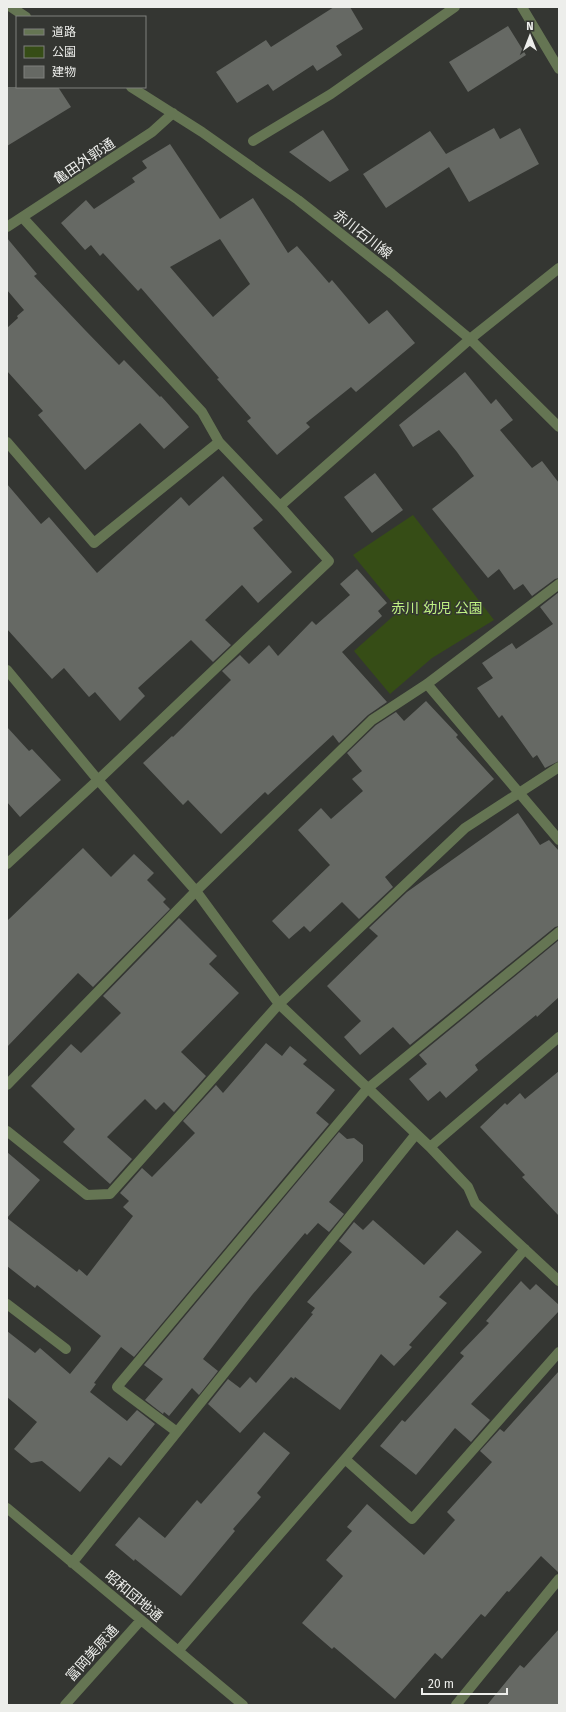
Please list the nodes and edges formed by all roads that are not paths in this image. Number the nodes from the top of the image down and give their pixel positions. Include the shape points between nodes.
1 (11, 7) edge
2 (455, 7) edge
3 (522, 7) edge
4 (24, 16) edge
5 (559, 69) edge
6 (133, 88) edge
7 (173, 113) junction
8 (253, 141) dead end
9 (23, 218) junction
10 (7, 227) edge
11 (559, 268) edge
12 (470, 339) junction
13 (559, 427) edge
14 (7, 442) edge
15 (219, 442) junction
16 (280, 506) junction
17 (559, 584) edge
18 (7, 670) edge
19 (427, 684) junction
20 (559, 767) edge
21 (98, 780) junction
22 (519, 792) junction
23 (559, 840) edge
24 (7, 864) edge
25 (196, 891) junction
26 (559, 932) edge
27 (279, 1004) junction
28 (559, 1037) edge
29 (7, 1085) edge
30 (367, 1089) junction
31 (7, 1131) edge
32 (416, 1134) junction
33 (430, 1148) junction
34 (525, 1249) junction
35 (559, 1281) edge
36 (7, 1304) edge
37 (66, 1349) dead end
38 (559, 1352) edge
39 (178, 1432) junction
40 (345, 1459) junction
41 (7, 1508) edge
42 (72, 1563) junction
43 (559, 1579) edge
44 (141, 1620) junction
45 (178, 1650) junction
46 (237, 1703) edge
47 (65, 1705) edge
48 (456, 1705) edge

1 - 4 street
2 - 8 street via 331,94
3 - 5 street
6 - 7 street, 赤川石川線
7 - 9 street, 亀田外郭通 via 152,132
7 - 12 street, 赤川石川線 via 298,200
9 - 10 street, 亀田外郭通
9 - 15 street via 202,412
11 - 12 street
12 - 13 street, 赤川石川線
12 - 16 street
14 - 15 street via 94,543
15 - 16 street
16 - 21 street via 329,561
17 - 19 street
18 - 21 street
19 - 22 street
19 - 25 street via 372,720
20 - 22 street
21 - 24 street
21 - 25 street
22 - 23 street
22 - 27 street via 465,828
25 - 27 street
25 - 29 street
26 - 30 street
27 - 30 street
27 - 31 street via 110,1194 88,1195
28 - 33 street
30 - 32 street
30 - 39 street via 118,1387
32 - 33 street
32 - 39 street
33 - 34 street via 468,1187 475,1203
34 - 35 street
34 - 40 street
36 - 37 street
38 - 40 street via 412,1519
39 - 42 street
40 - 45 street
41 - 42 street, 昭和団地通
42 - 44 street, 昭和団地通
43 - 48 street
44 - 45 street, 昭和団地通
44 - 47 street, 富岡美原通
45 - 46 street, 昭和団地通

